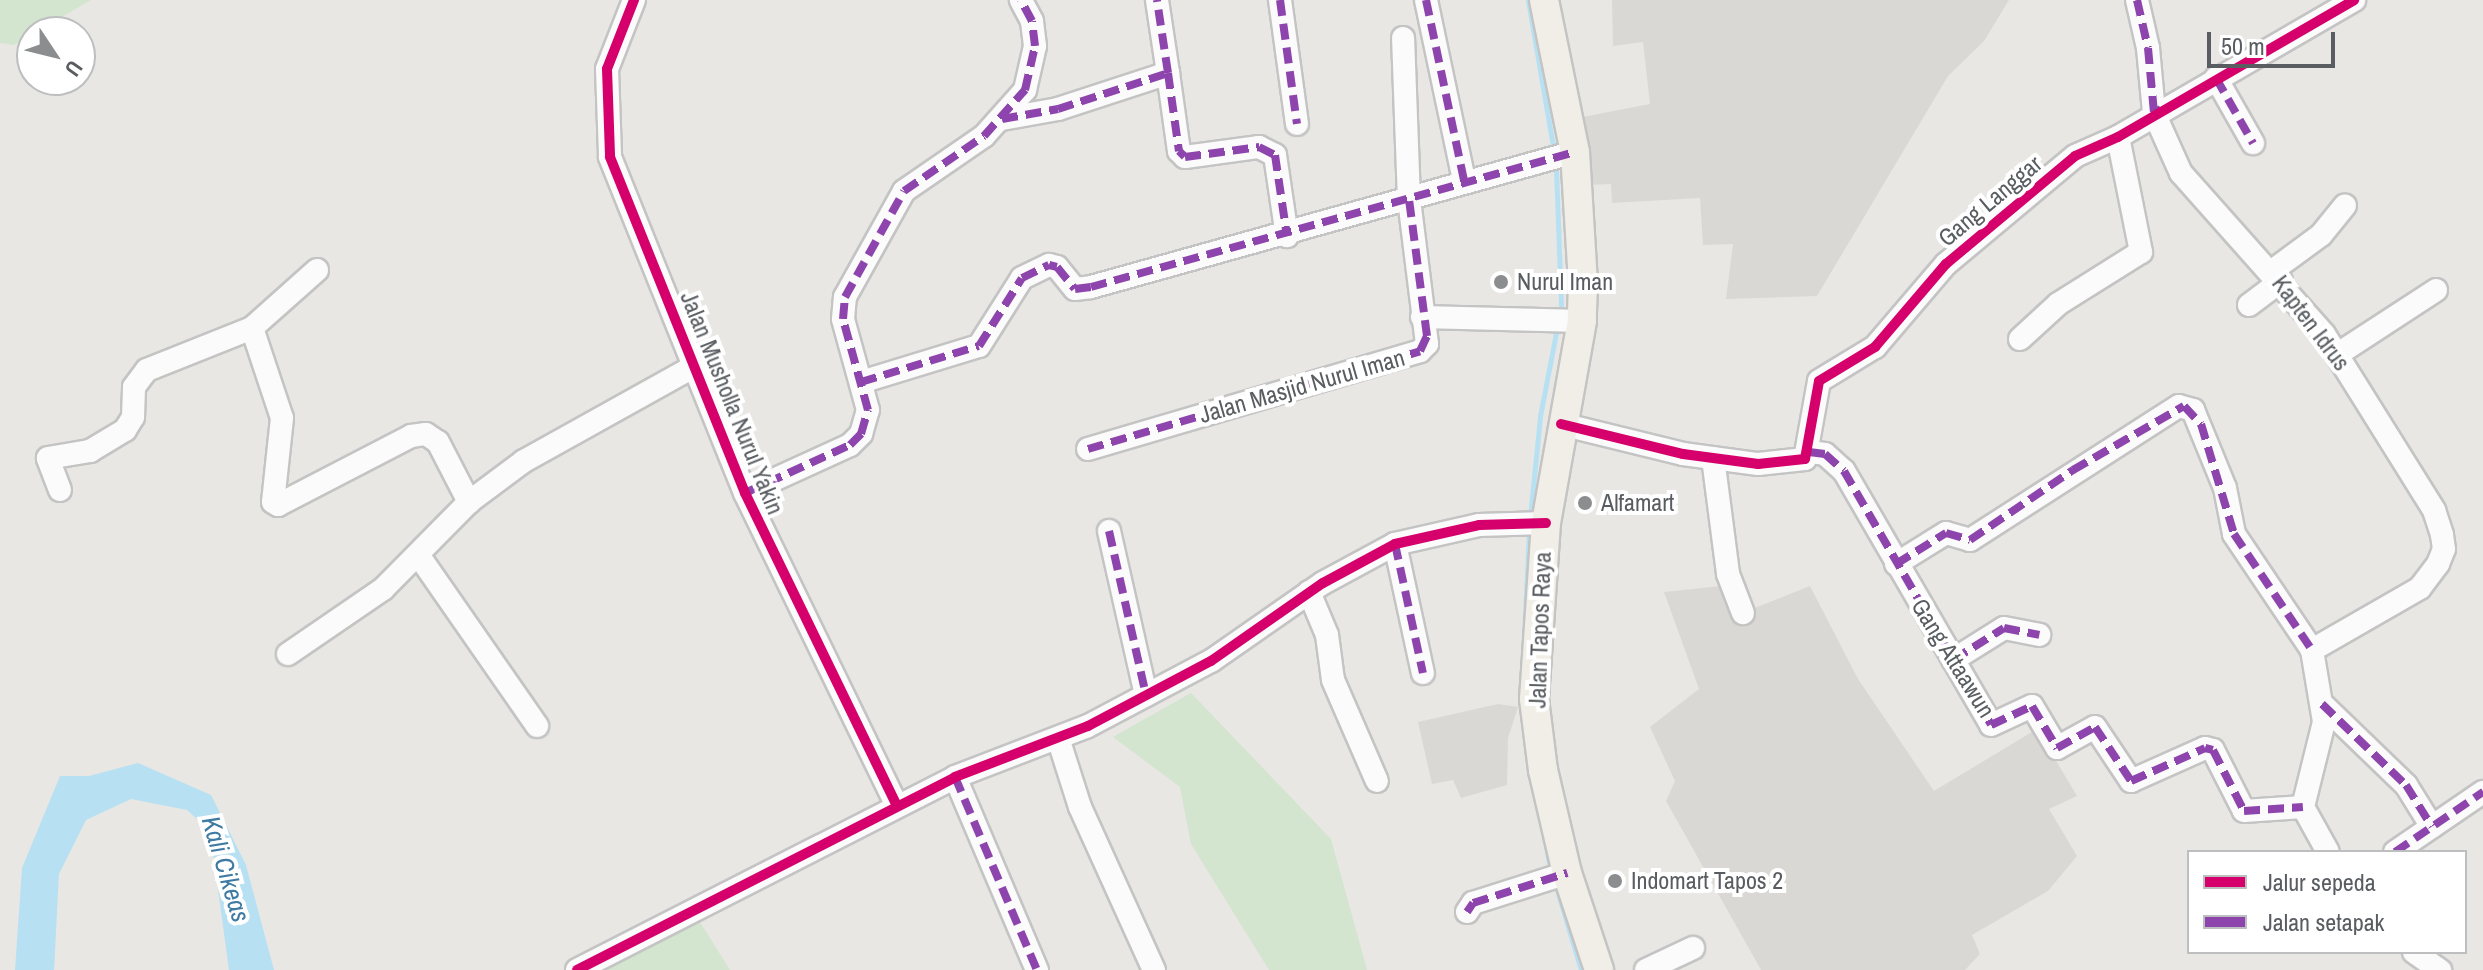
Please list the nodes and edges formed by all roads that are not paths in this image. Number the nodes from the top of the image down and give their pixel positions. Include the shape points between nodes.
1 (634, 0) edge
2 (1021, 0) edge
3 (1157, 0) edge
4 (1280, 0) edge
5 (1426, 0) edge
6 (1544, 0) edge
7 (2137, 0) edge
8 (2354, 0) edge
9 (2328, 7) edge
10 (1403, 38) dead end
11 (1168, 73) junction
12 (2216, 78) junction
13 (2154, 113) junction
14 (1002, 119) junction
15 (1297, 124) dead end
16 (2118, 137) junction
17 (2253, 143) dead end
18 (1575, 152) junction
19 (1464, 181) junction
20 (1409, 200) junction
21 (2345, 205) dead end
22 (1287, 236) junction
23 (317, 270) dead end
24 (2277, 276) junction
25 (2436, 290) dead end
26 (2249, 305) dead end
27 (1422, 317) junction
28 (1582, 321) junction
29 (252, 328) junction
30 (2020, 339) dead end
31 (2338, 354) junction
32 (695, 366) junction
33 (861, 382) junction
34 (1561, 424) junction
35 (1088, 449) dead end
36 (1809, 452) junction
37 (1713, 458) junction
38 (60, 490) dead end
39 (745, 493) junction
40 (469, 502) junction
41 (1536, 523) junction
42 (1109, 531) dead end
43 (1395, 544) junction
44 (419, 556) junction
45 (1896, 564) junction
46 (1309, 592) junction
47 (1743, 613) dead end
48 (2039, 635) dead end
49 (2312, 650) junction
50 (288, 654) dead end
51 (1953, 660) junction
52 (1423, 673) dead end
53 (1146, 695) junction
54 (2322, 704) junction
55 (537, 726) dead end
56 (1058, 738) junction
57 (955, 777) junction
58 (1377, 781) dead end
59 (2483, 792) edge
60 (897, 806) junction
61 (2303, 807) junction
62 (2432, 827) junction
63 (2327, 850) edge
64 (2398, 850) edge
65 (1557, 877) junction
66 (1467, 912) dead end
67 (1693, 948) dead end
68 (2417, 954) edge
69 (577, 970) edge
70 (1037, 970) edge
71 (1154, 970) edge
72 (1599, 970) edge
73 (1646, 970) edge
74 (2440, 970) edge

1 - 32 street, Jalan Musholla Nurul Yakin via 610,54 607,146
2 - 14 street via 1032,21 1033,67 1019,99
3 - 11 street
4 - 15 street
5 - 19 street
6 - 18 main road, Jalan Tapos Raya
7 - 13 street
8 - 9 street, Gang Langgar
9 - 12 street, Gang Langgar
10 - 20 street
11 - 14 street via 1058,109
11 - 22 street via 1179,151 1185,157 1259,147 1275,155
12 - 13 street, Gang Langgar
12 - 17 street
13 - 16 street, Gang Langgar
13 - 24 street, Kapten Idrus via 2196,194
14 - 33 street via 916,180 891,208 843,303
16 - 30 street via 2141,252 2058,304
16 - 36 street, Gang Langgar via 2075,156 1946,264 1875,347 1819,381
18 - 19 street
18 - 28 main road, Jalan Tapos Raya
19 - 20 street
20 - 22 street
20 - 27 street
21 - 24 street
22 - 33 street via 1075,289 1049,265 1022,278 979,346
23 - 29 street
24 - 26 street
24 - 31 street, Kapten Idrus
25 - 31 street
27 - 28 street, Jalan Masjid Nurul Iman
27 - 35 street, Jalan Masjid Nurul Iman via 1427,336 1420,351
28 - 34 main road, Jalan Tapos Raya
29 - 38 street via 147,370 134,387 133,417 125,430 90,451 48,458
29 - 40 street via 282,418 273,502 278,505 411,436 426,434 438,442
31 - 49 street, Kapten Idrus via 2434,510 2444,549 2420,588
32 - 39 street, Jalan Musholla Nurul Yakin
32 - 40 street via 524,461
33 - 39 street via 868,417 858,439
34 - 37 street via 1626,443
34 - 41 main road, Jalan Tapos Raya
36 - 37 street via 1797,463
36 - 45 street, Gang Attaawun via 1825,454 1844,471
37 - 47 street via 1728,574
39 - 60 street, Jalan Musholla Nurul Yakin
40 - 44 street
41 - 43 street via 1441,531
41 - 65 main road, Jalan Tapos Raya via 1534,699
42 - 53 street
43 - 46 street
43 - 52 street
44 - 50 street via 383,589
44 - 55 street
45 - 49 street via 1946,533 1970,540 2073,470 2184,406 2201,424 2234,534
45 - 51 street, Gang Attaawun
46 - 53 street via 1211,661
46 - 58 street via 1327,635 1333,680
48 - 51 street via 2004,628
49 - 54 street
51 - 61 street, Gang Attaawun via 1991,725 2032,706 2057,748 2095,727 2131,781 2205,748 2213,750 2244,811
53 - 56 street
54 - 61 street via 2324,722
54 - 62 street via 2402,780
56 - 57 street
56 - 71 street via 1080,807
57 - 60 street
57 - 70 street
59 - 62 street
60 - 69 street
61 - 63 street
62 - 64 street
65 - 66 street via 1473,903
65 - 72 main road, Jalan Tapos Raya
67 - 73 street
68 - 74 street

